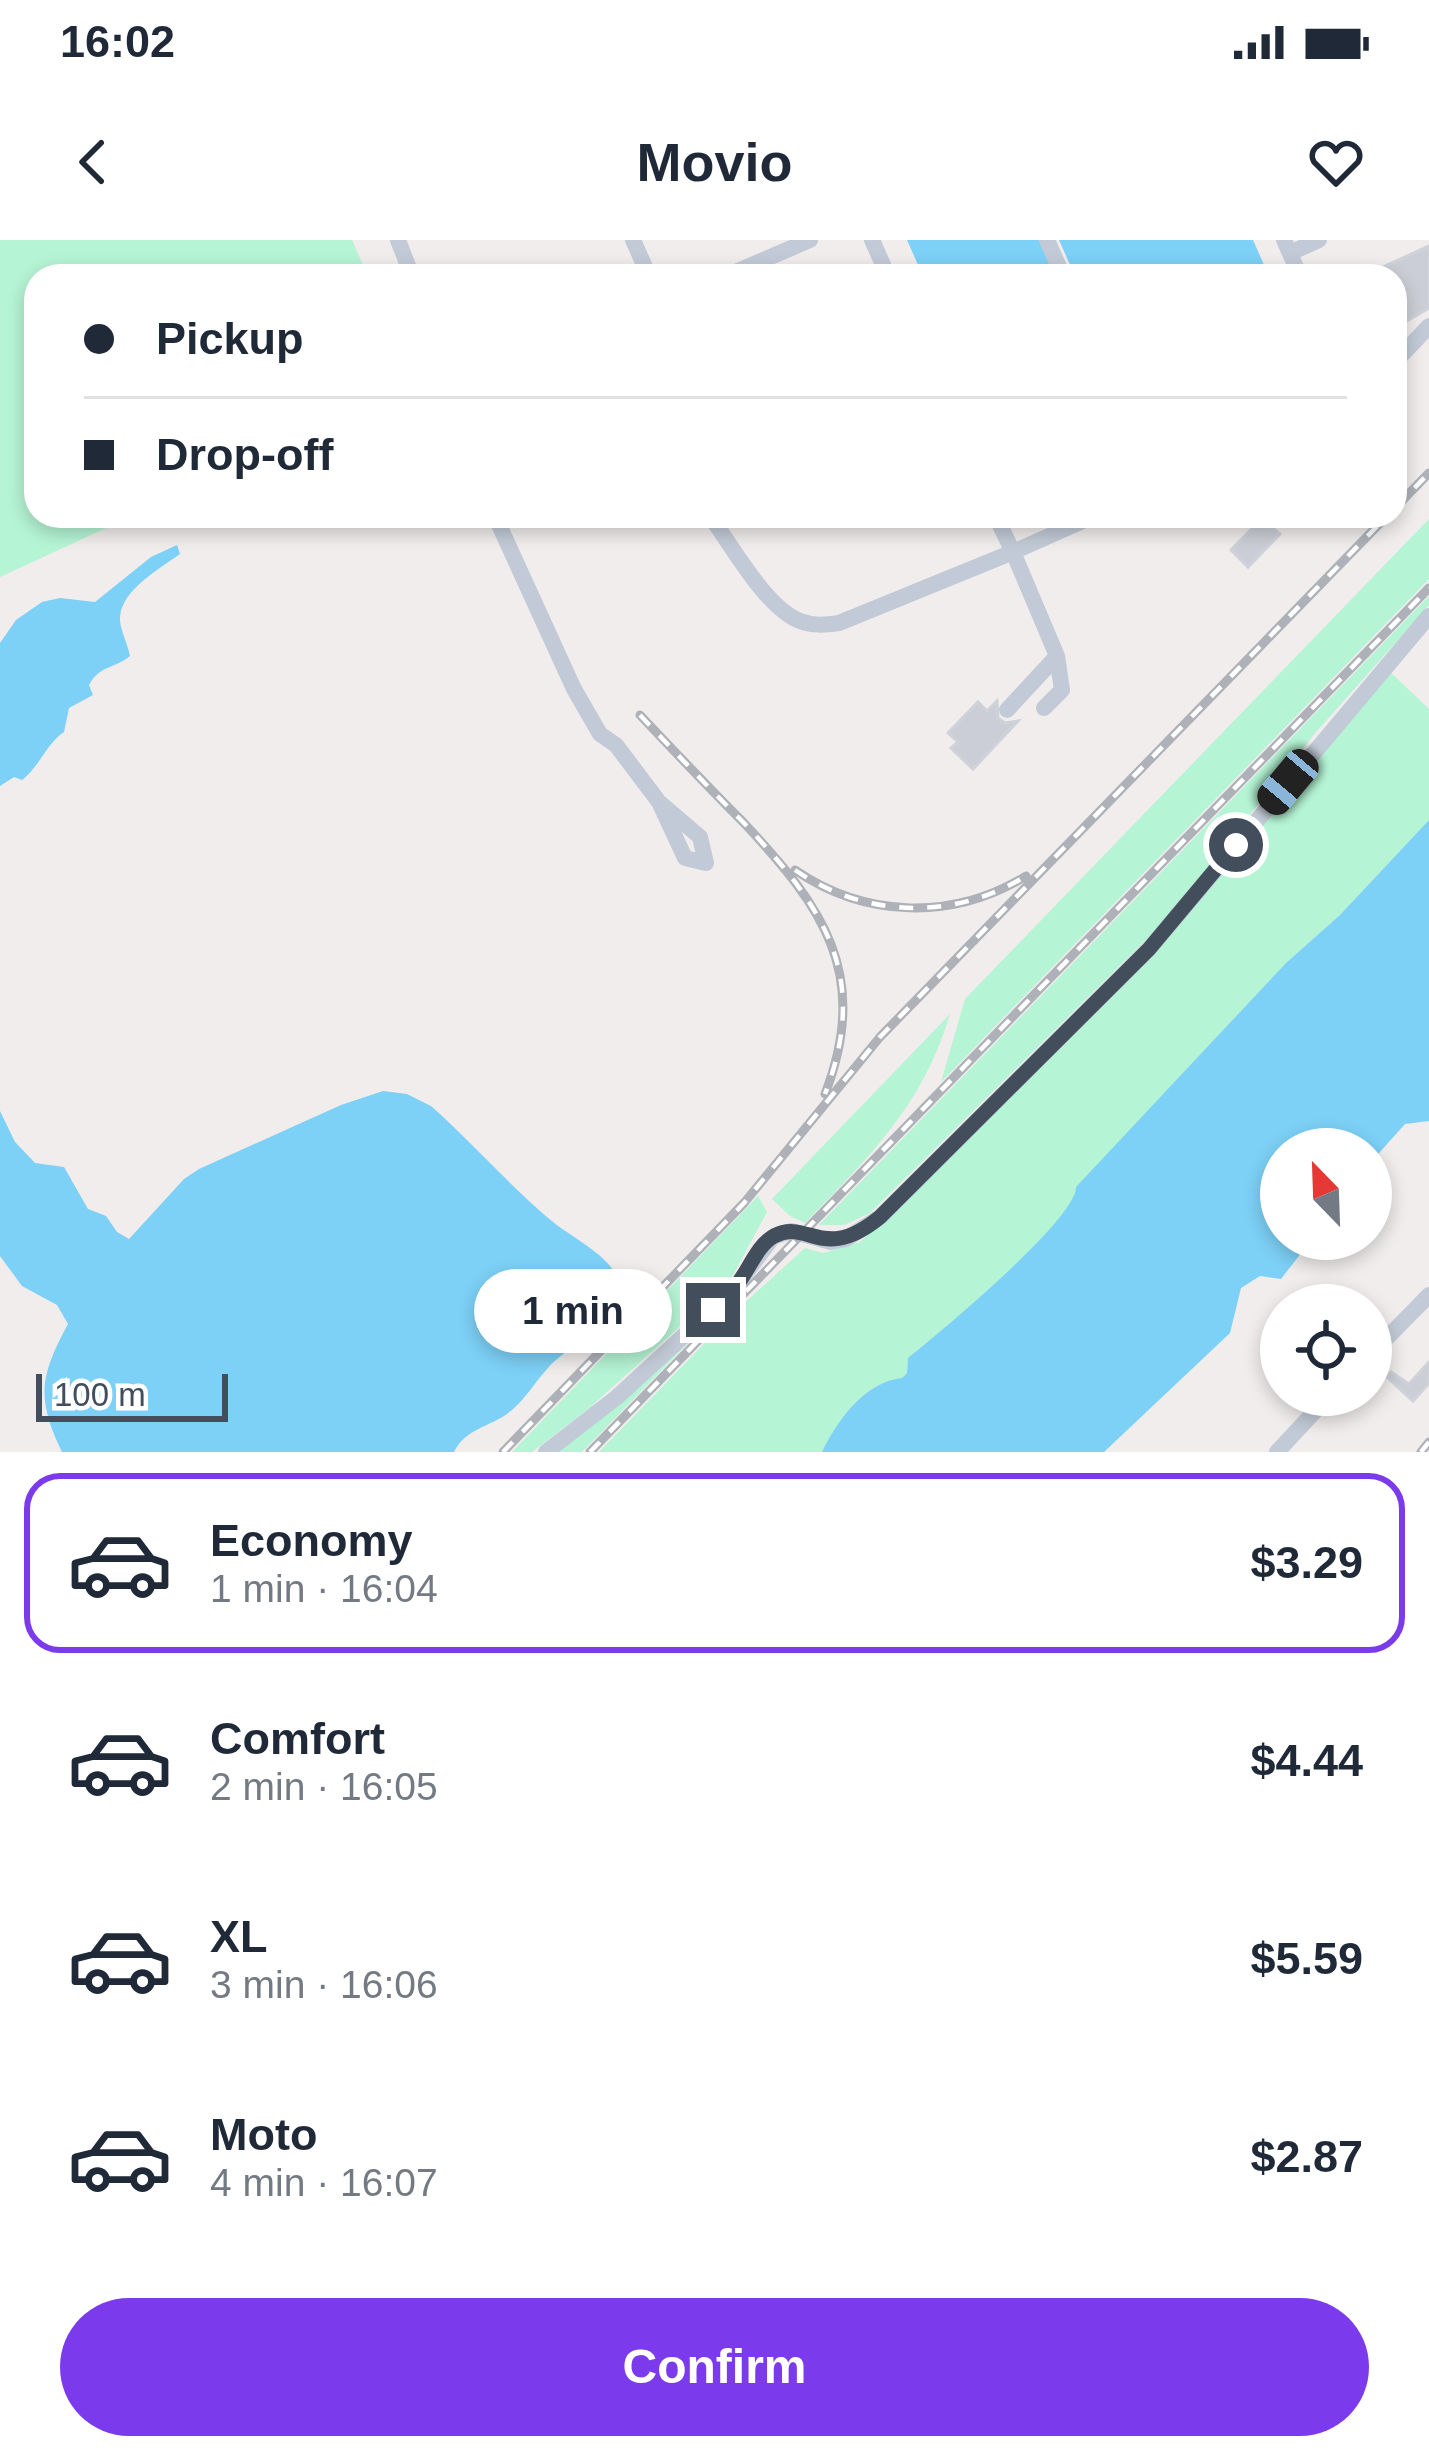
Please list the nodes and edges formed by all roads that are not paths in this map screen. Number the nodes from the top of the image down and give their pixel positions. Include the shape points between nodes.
1 (810, 240) edge
2 (1319, 240) edge
3 (1287, 247) edge
4 (754, 264) edge
5 (501, 528) edge
6 (719, 528) edge
7 (1002, 528) edge
8 (1067, 528) edge
9 (1013, 552) junction
10 (1429, 616) edge
11 (1057, 656) junction
12 (1043, 708) dead end
13 (1007, 710) dead end
14 (659, 802) dead end
15 (1429, 1294) edge
16 (1392, 1332) edge
17 (1310, 1416) edge
18 (546, 1452) edge
19 (1277, 1452) edge

1 - 4 lane
2 - 3 lane
5 - 14 lane via 600,734
6 - 9 lane via 766,593 795,620 816,626
7 - 9 lane
8 - 9 lane
9 - 11 lane
10 - 18 lane via 1149,949 880,1217 831,1242 791,1231 773,1237 713,1310
11 - 12 lane via 1062,690
11 - 13 lane
15 - 16 lane
17 - 19 lane

